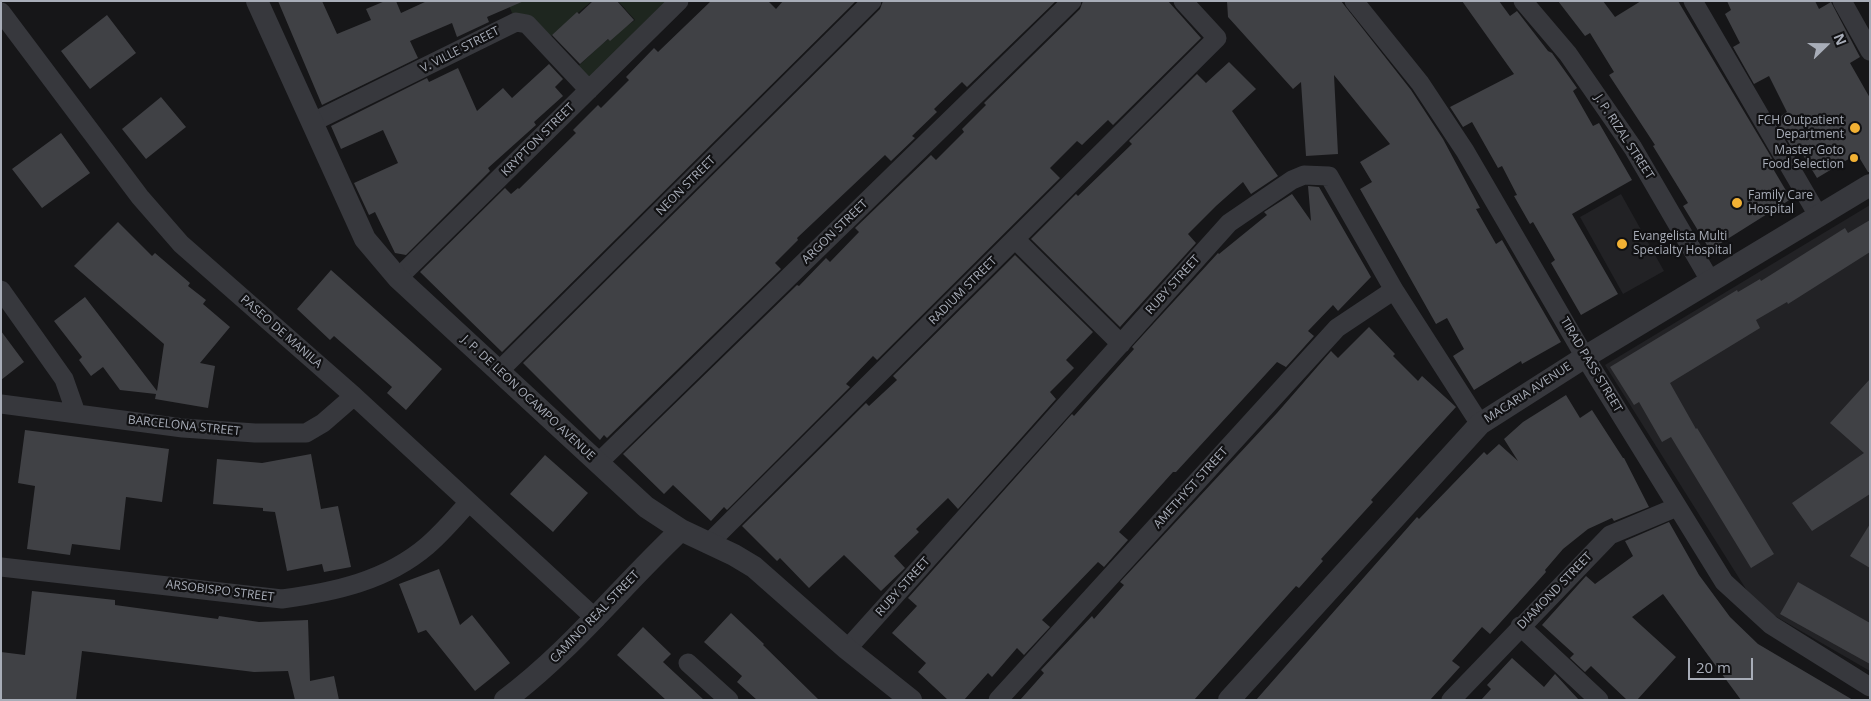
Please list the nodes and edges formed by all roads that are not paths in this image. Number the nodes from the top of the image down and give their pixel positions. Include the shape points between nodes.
1 (257, 1) edge
2 (679, 1) edge
3 (872, 1) edge
4 (1072, 1) edge
5 (1183, 1) edge
6 (1354, 1) edge
7 (1523, 1) edge
8 (1692, 1) edge
9 (1842, 1) edge
10 (1, 12) edge
11 (1870, 52) edge
12 (589, 90) junction
13 (313, 122) junction
14 (1870, 185) edge
15 (1819, 218) junction
16 (1015, 239) junction
17 (398, 278) junction
18 (1711, 282) junction
19 (1, 290) edge
20 (1394, 290) junction
21 (1120, 344) junction
22 (1585, 357) junction
23 (499, 371) junction
24 (354, 396) junction
25 (1, 404) edge
26 (76, 412) junction
27 (1480, 424) junction
28 (598, 463) junction
29 (469, 502) junction
30 (1677, 507) junction
31 (681, 530) junction
32 (708, 544) junction
33 (1, 567) edge
34 (596, 619) junction
35 (1520, 626) junction
36 (847, 650) junction
37 (688, 664) dead end
38 (1870, 686) edge
39 (724, 698) edge
40 (505, 700) edge
41 (911, 700) edge
42 (998, 700) edge
43 (1229, 700) edge
44 (1451, 700) edge
45 (1599, 700) edge

1 - 13 street, J. P. DE LEON OCAMPO AVENUE
2 - 12 street, KRYPTON STREET
3 - 23 street, NEON STREET
4 - 28 street, ARGON STREET
5 - 16 street, RADIUM STREET via 1217,38
6 - 22 street, TIRAD PASS STREET via 1420,83 1466,150
7 - 18 street, J. P. RIZAL STREET via 1568,54 1633,148
8 - 15 street
9 - 11 street
10 - 24 street, PASEO DE MANILA via 140,197 181,244
12 - 13 street, V. VILLE STREET via 527,24 516,22
12 - 17 street, KRYPTON STREET
13 - 17 street, J. P. DE LEON OCAMPO AVENUE via 365,239
14 - 15 street, MACARIA AVENUE
15 - 18 street, MACARIA AVENUE
16 - 21 street
16 - 32 street, RADIUM STREET
17 - 23 street, J. P. DE LEON OCAMPO AVENUE
18 - 22 street, MACARIA AVENUE
19 - 26 street via 64,379
20 - 21 street, RUBY STREET via 1330,176 1304,175 1229,223
20 - 27 street, RUBY STREET
20 - 42 street, AMETHYST STREET via 1337,328
21 - 36 street, RUBY STREET
22 - 27 street, MACARIA AVENUE
22 - 30 street, TIRAD PASS STREET
23 - 28 street, J. P. DE LEON OCAMPO AVENUE
24 - 26 street, BARCELONA STREET via 306,433 256,434 183,428
24 - 29 street, PASEO DE MANILA
25 - 26 street, BARCELONA STREET
27 - 43 street, MACARIA AVENUE
28 - 31 street, J. P. DE LEON OCAMPO AVENUE via 646,507
29 - 33 street, ARSOBISPO STREET via 427,546 386,573 327,593 282,598
29 - 34 street, PASEO DE MANILA
30 - 35 street, DIAMOND STREET via 1610,534
30 - 38 street, TIRAD PASS STREET via 1724,582 1771,625
31 - 32 street, J. P. DE LEON OCAMPO AVENUE
31 - 34 street, CAMINO REAL STREET via 646,562
32 - 36 street, J. P. DE LEON OCAMPO AVENUE via 754,567
34 - 40 street, CAMINO REAL STREET via 539,674
35 - 44 street, DIAMOND STREET
35 - 45 street
36 - 41 street, J. P. DE LEON OCAMPO AVENUE
37 - 39 street

